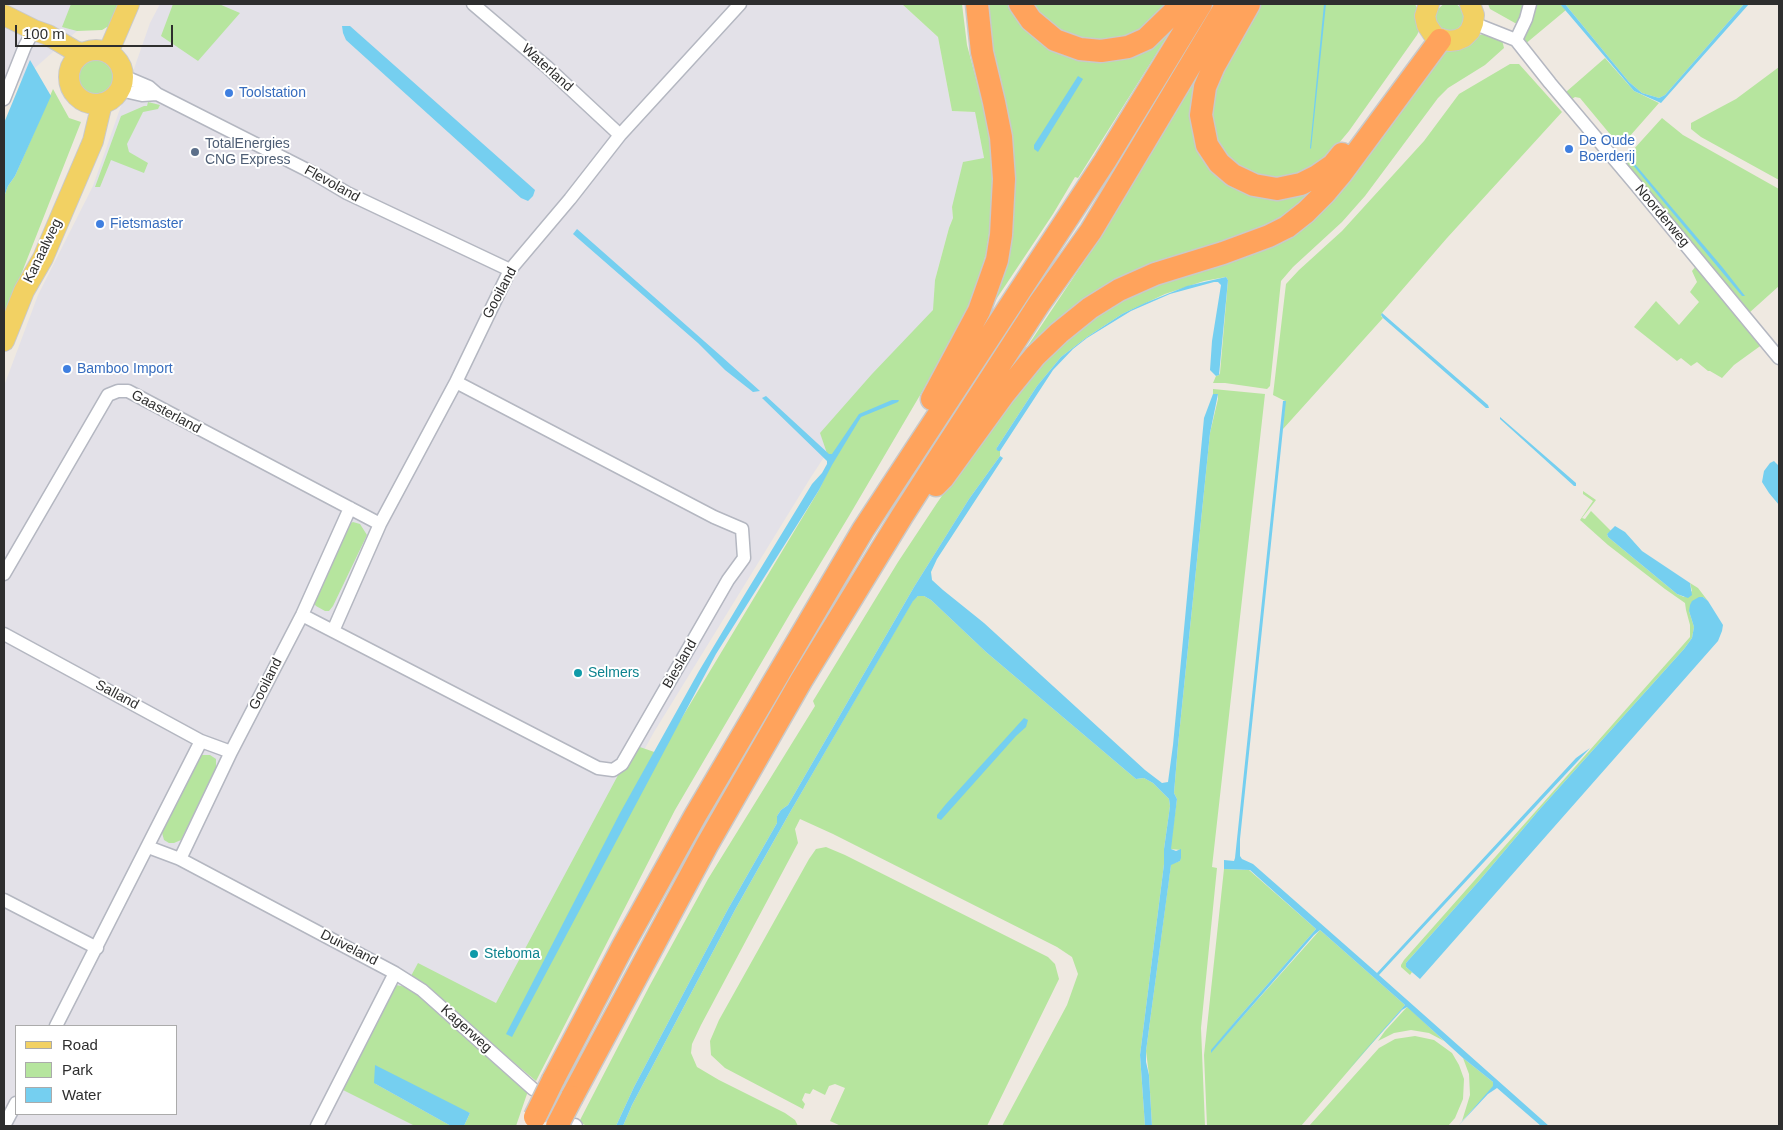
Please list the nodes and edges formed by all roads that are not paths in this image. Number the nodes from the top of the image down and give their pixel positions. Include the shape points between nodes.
1 (129, 4) edge
2 (473, 4) edge
3 (740, 4) edge
4 (977, 4) edge
5 (1020, 4) edge
6 (1182, 4) edge
7 (1201, 4) edge
8 (1227, 4) edge
9 (1249, 4) edge
10 (1530, 4) edge
11 (1427, 5) edge
12 (1472, 14) edge
13 (4, 15) edge
14 (34, 30) junction
15 (1436, 36) junction
16 (1516, 40) junction
17 (82, 53) junction
18 (108, 53) junction
19 (69, 70) junction
20 (122, 83) junction
21 (4, 99) edge
22 (82, 101) junction
23 (102, 104) junction
24 (620, 135) junction
25 (84, 162) junction
26 (510, 270) junction
27 (4, 341) edge
28 (1779, 358) edge
29 (456, 382) junction
30 (350, 508) junction
31 (902, 516) junction
32 (380, 524) junction
33 (863, 530) junction
34 (4, 574) edge
35 (302, 615) junction
36 (333, 631) junction
37 (4, 634) edge
38 (201, 741) junction
39 (231, 752) junction
40 (148, 847) junction
41 (180, 859) junction
42 (4, 900) edge
43 (98, 948) junction
44 (395, 972) junction
45 (57, 1025) edge
46 (543, 1084) junction
47 (15, 1105) edge
48 (532, 1121) edge
49 (4, 1126) edge
50 (317, 1126) edge
51 (570, 1126) edge

1 - 18 main road
2 - 24 street, Waterland
3 - 24 street, Gooiland
4 - 33 highway via 982,52 1001,137 1004,207 997,260 972,327 885,476
5 - 6 highway via 1031,20 1055,40 1080,49 1101,51 1128,47 1146,39
7 - 33 highway via 1105,161
8 - 31 highway via 1091,231 1039,304
9 - 15 highway via 1214,66 1205,87 1201,115 1207,145 1219,163 1233,176 1265,188 1301,184 1333,165
10 - 16 street
11 - 15 main road via 1427,25
12 - 15 main road via 1470,31 1464,37 1449,41
12 - 16 street
13 - 14 main road
14 - 17 main road
14 - 19 main road via 62,58
14 - 21 street
15 - 31 highway via 1341,174 1306,212 1269,236 1155,274 1118,290 1090,308 1035,356 943,478
16 - 28 street, Noorderweg
17 - 18 main road via 100,50
17 - 19 main road
18 - 20 main road via 119,62
19 - 22 main road via 72,90
20 - 23 main road via 112,98
20 - 26 street, Flevoland via 142,95 157,94 347,193
22 - 23 main road
22 - 25 main road, Kanaalweg via 87,127
23 - 25 main road, Kanaalweg
24 - 26 street, Gooiland
25 - 27 main road, Kanaalweg
26 - 29 street, Gooiland
29 - 32 street, Gooiland
29 - 36 street, Biesland via 742,530 744,558 728,580 622,764 613,770 598,768
30 - 32 street, Gaasterland
30 - 34 street, Gaasterland via 128,391 118,391 108,394
30 - 35 street, Gooiland
31 - 51 highway, bridge via 801,681 707,845 572,1097
32 - 36 street, Gooiland
33 - 46 highway via 694,816
35 - 36 street, Biesland
35 - 39 street, Gooiland
37 - 38 street, Salland
38 - 39 street, Salland
38 - 40 street
39 - 41 street, Gooiland
40 - 41 street, Duiveland
40 - 43 street
41 - 44 street, Duiveland
42 - 43 street
43 - 45 street
44 - 46 street, Kagerweg
44 - 50 street
46 - 48 highway, bridge
47 - 49 street

